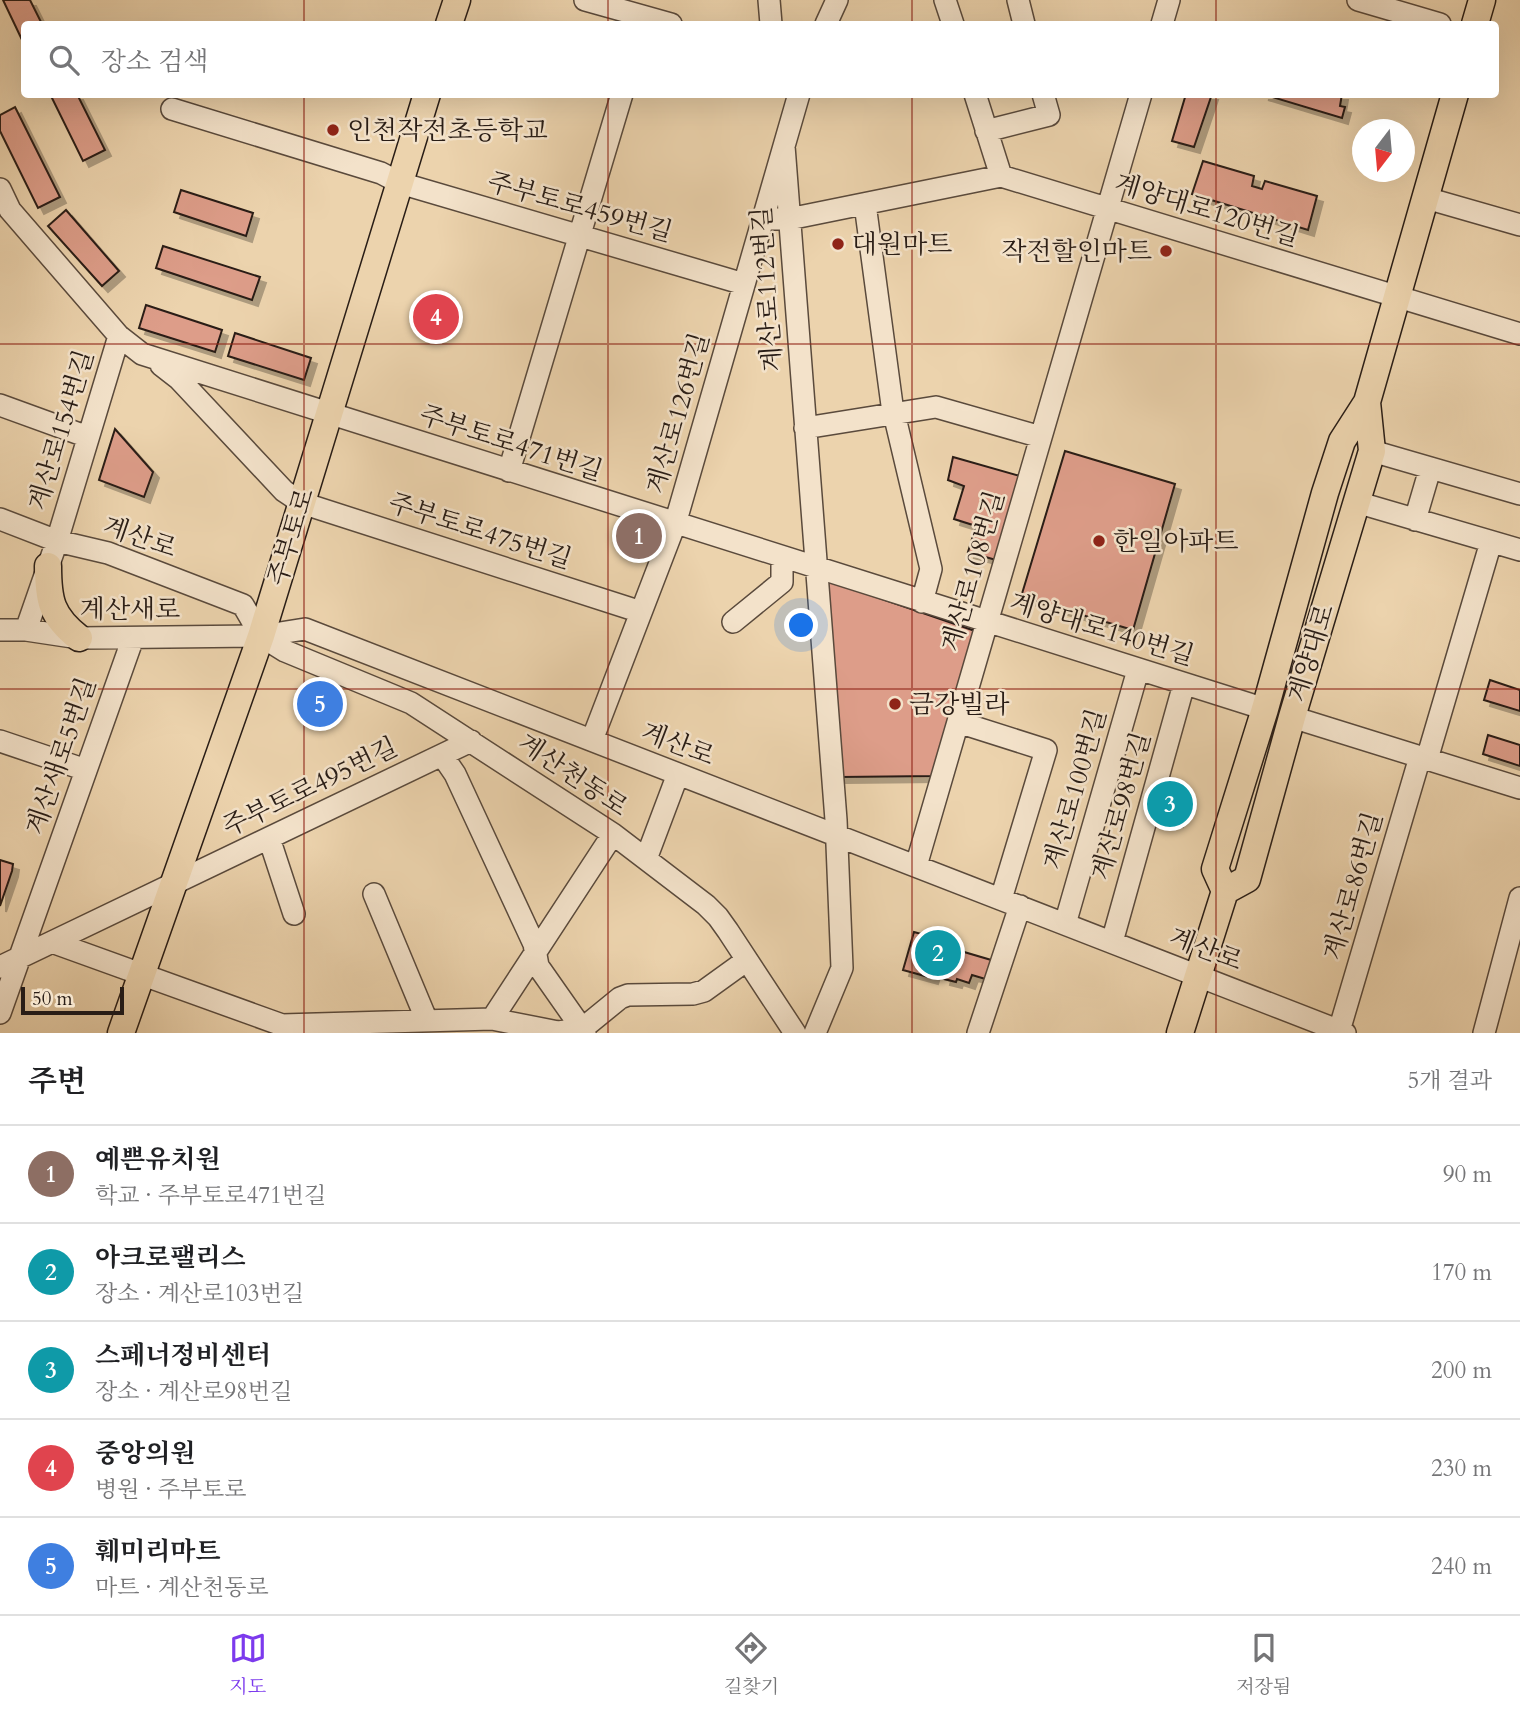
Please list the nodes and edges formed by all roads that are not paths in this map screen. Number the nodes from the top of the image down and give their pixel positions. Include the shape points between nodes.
1 (457, 0) edge
2 (585, 0) edge
3 (769, 0) edge
4 (837, 0) edge
5 (945, 0) edge
6 (1018, 0) edge
7 (1169, 0) edge
8 (1358, 0) edge
9 (1482, 0) edge
10 (450, 21) edge
11 (660, 21) edge
12 (771, 21) edge
13 (827, 21) edge
14 (952, 21) edge
15 (1023, 21) edge
16 (1163, 21) edge
17 (1430, 21) edge
18 (1476, 21) edge
19 (426, 98) edge
20 (621, 98) edge
21 (798, 98) edge
22 (976, 98) edge
23 (1045, 98) edge
24 (1141, 98) edge
25 (1454, 98) edge
26 (172, 110) dead end
27 (986, 131) junction
28 (784, 146) junction
29 (1000, 176) junction
30 (400, 183) junction
31 (0, 190) edge
32 (1426, 198) junction
33 (865, 204) junction
34 (1108, 209) junction
35 (763, 219) junction
36 (789, 219) junction
37 (1520, 225) edge
38 (580, 236) junction
39 (744, 284) junction
40 (1396, 298) junction
41 (1520, 334) edge
42 (119, 336) junction
43 (151, 357) junction
44 (1367, 402) junction
45 (0, 405) edge
46 (896, 414) junction
47 (329, 415) junction
48 (806, 428) junction
49 (88, 437) junction
50 (1041, 437) junction
51 (1372, 451) junction
52 (1430, 469) junction
53 (509, 471) junction
54 (1520, 494) edge
55 (1356, 502) junction
56 (302, 503) junction
57 (0, 519) edge
58 (1415, 520) junction
59 (676, 524) junction
60 (57, 541) junction
61 (1491, 542) junction
62 (1520, 550) edge
63 (782, 558) junction
64 (48, 566) junction
65 (816, 568) junction
66 (922, 602) junction
67 (642, 612) junction
68 (733, 622) dead end
69 (987, 622) junction
70 (0, 630) edge
71 (26, 630) junction
72 (261, 636) junction
73 (79, 638) junction
74 (132, 638) junction
75 (1138, 670) junction
76 (1184, 684) junction
77 (1265, 709) junction
78 (1292, 717) junction
79 (958, 722) junction
80 (592, 740) junction
81 (0, 741) edge
82 (471, 741) junction
83 (442, 755) junction
84 (1423, 758) junction
85 (86, 770) junction
86 (678, 774) junction
87 (1520, 788) edge
88 (613, 834) junction
89 (837, 835) junction
90 (269, 838) junction
91 (646, 859) junction
92 (916, 866) junction
93 (173, 884) junction
94 (1225, 891) junction
95 (374, 894) dead end
96 (1520, 898) edge
97 (1010, 903) junction
98 (294, 914) dead end
99 (1065, 924) junction
100 (52, 942) junction
101 (1112, 942) junction
102 (536, 953) junction
103 (20, 957) junction
104 (747, 960) junction
105 (0, 967) edge
106 (141, 974) junction
107 (1198, 976) junction
108 (0, 1013) edge
109 (492, 1019) junction
110 (427, 1021) junction
111 (357, 1028) edge
112 (284, 1029) edge
113 (1330, 1030) edge
114 (584, 1031) edge
115 (121, 1033) edge
116 (795, 1033) edge
117 (815, 1033) edge
118 (978, 1033) edge
119 (1180, 1033) edge
120 (1485, 1033) edge

1 - 10 main road
2 - 11 street
3 - 12 street
4 - 13 street
5 - 14 street
6 - 15 street
7 - 16 street
8 - 17 street
9 - 18 main road
19 - 30 main road, 주부토로
20 - 38 street
21 - 28 street, 계산로126번길
22 - 27 street
23 - 27 street via 1049,115
24 - 34 street, 계산로108번길
25 - 32 main road, 계양대로
26 - 30 street, 주부토로459번길 via 381,173
27 - 29 street
28 - 35 street, 계산로126번길
28 - 36 street, 계산로112번길
29 - 33 street, 계양대로120번길
29 - 34 street, 계양대로120번길
30 - 38 street, 주부토로459번길
30 - 47 main road, 주부토로
31 - 42 street via 10,210
32 - 37 street
32 - 40 main road, 계양대로
33 - 36 street, 계양대로120번길
33 - 46 street
34 - 40 street, 계양대로120번길
34 - 50 street, 계산로108번길
35 - 36 street, 계양대로120번길
35 - 39 street, 계산로126번길
36 - 48 street, 계산로112번길
38 - 39 street, 주부토로459번길
38 - 53 street
39 - 59 street, 계산로126번길
40 - 41 street, 계양대로120번길
40 - 44 main road, 계양대로
42 - 43 street
42 - 49 street, 계산로154번길
43 - 47 street, 주부토로471번길
43 - 56 street via 179,379 284,491
44 - 51 main road, 계양대로
44 - 77 main road, 계양대로 via 1342,441
45 - 49 street
46 - 48 street
46 - 50 street via 936,407
46 - 66 street via 932,569
47 - 53 street, 주부토로471번길
47 - 56 main road, 주부토로
48 - 65 street, 계산로112번길
49 - 60 street, 계산로154번길
50 - 69 street, 계산로108번길
51 - 52 street
51 - 55 main road, 계양대로
52 - 54 street
52 - 58 street
53 - 59 street, 주부토로471번길
55 - 58 street
55 - 78 main road, 계양대로
56 - 67 street, 주부토로475번길
56 - 72 main road, 주부토로
57 - 60 street, 계산로
58 - 61 street
59 - 63 street, 계양대로140번길
59 - 67 street, 계산로126번길
60 - 64 street, 계산로154번길
60 - 72 street, 계산로 via 108,553 243,605
61 - 62 street
61 - 84 street, 계산로86번길
63 - 65 street, 계양대로140번길
63 - 68 street via 782,582
64 - 71 street, 계산로154번길
64 - 73 main road via 53,608 63,626
65 - 66 street, 계양대로140번길
65 - 89 street, 계산로112번길
66 - 69 street, 계양대로140번길
67 - 80 street, 계산로126번길
69 - 75 street, 계양대로140번길
69 - 79 street, 계산로108번길
70 - 71 street, 계산새로
71 - 73 street, 계산새로
72 - 74 street, 계산새로
72 - 80 street, 계산로 via 305,629
72 - 82 street, 계산천동로 via 411,703
72 - 93 main road, 주부토로
73 - 74 street, 계산새로
74 - 85 street, 계산새로5번길
75 - 76 street, 계양대로140번길
75 - 99 street, 계산로100번길
76 - 77 street, 계양대로140번길
76 - 101 street, 계산로98번길
77 - 94 main road, 계양대로 via 1215,869
78 - 84 street
78 - 94 main road, 계양대로 via 1247,879
79 - 92 street, 계산로108번길
79 - 97 street via 1046,750
80 - 86 street, 계산로
81 - 85 street
82 - 83 street, 주부토로495번길
82 - 88 street, 계산천동로
83 - 90 street, 주부토로495번길
83 - 102 street via 455,774
84 - 87 street
84 - 113 street, 계산로86번길
85 - 103 street, 계산새로5번길
86 - 89 street, 계산로
86 - 91 street
88 - 91 street, 계산천동로
88 - 102 street
89 - 92 street, 계산로
89 - 117 street, 계산로112번길 via 842,968
90 - 93 street, 주부토로495번길
90 - 98 street
91 - 104 street, 계산천동로 via 718,917
92 - 97 street, 계산로
93 - 100 street, 주부토로495번길
93 - 106 main road, 주부토로
94 - 107 main road, 계양대로
95 - 110 street
96 - 120 street
97 - 99 street, 계산로
97 - 118 street
99 - 101 street, 계산로
100 - 103 street, 주부토로495번길
100 - 106 street
101 - 107 street, 계산로
102 - 109 street
102 - 114 street via 538,966
103 - 105 street, 주부토로495번길
103 - 108 street, 계산새로5번길
104 - 114 street via 704,991 628,995
104 - 116 street, 계산천동로
106 - 112 street
106 - 115 main road, 주부토로
107 - 113 street, 계산로
107 - 119 main road, 계양대로
109 - 110 street
109 - 114 street via 558,1032
110 - 111 street
111 - 112 street

